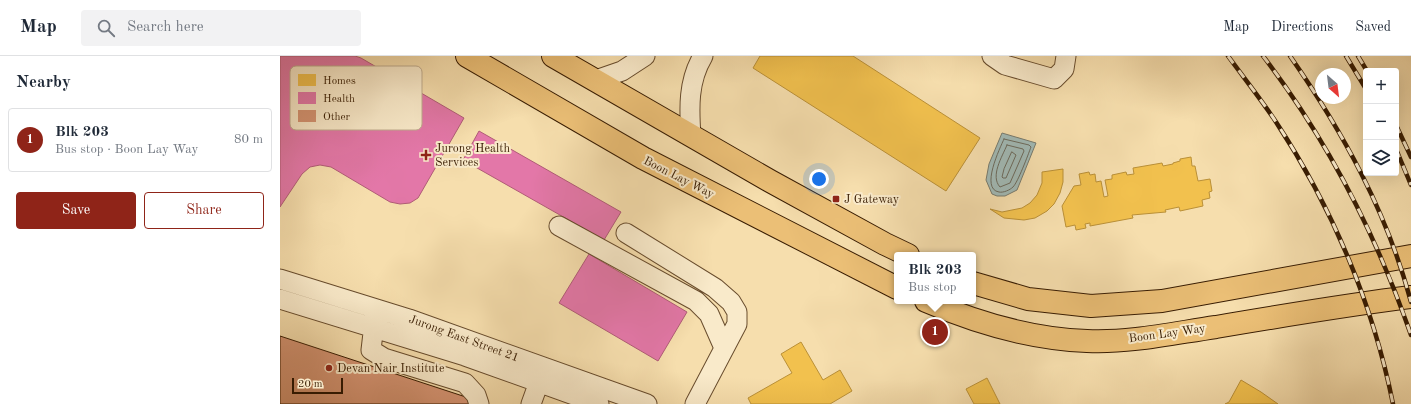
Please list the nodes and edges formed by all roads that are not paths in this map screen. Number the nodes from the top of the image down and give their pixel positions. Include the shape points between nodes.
1 (466, 56) edge
2 (553, 56) edge
3 (645, 56) edge
4 (703, 56) edge
5 (992, 56) edge
6 (1066, 56) edge
7 (596, 80) junction
8 (690, 136) junction
9 (559, 226) dead end
10 (626, 233) dead end
11 (902, 252) edge
12 (1411, 256) edge
13 (280, 279) edge
14 (976, 284) edge
15 (894, 286) edge
16 (1411, 297) edge
17 (280, 299) edge
18 (933, 304) edge
19 (376, 308) junction
20 (409, 318) junction
21 (373, 327) junction
22 (407, 338) junction
23 (724, 348) junction
24 (539, 382) junction
25 (479, 404) edge
26 (531, 404) edge
27 (599, 404) edge
28 (647, 404) edge
29 (695, 404) edge

1 - 15 main road, Boon Lay Way via 642,158
2 - 7 main road
3 - 7 street via 622,71
4 - 8 street via 690,91
5 - 6 street via 1005,64 1054,79 1064,69
7 - 8 main road
8 - 11 main road
9 - 23 street via 696,301 709,314
10 - 23 street via 716,288 731,302 737,312 737,324
12 - 14 main road via 1162,301 1091,306 1028,299
13 - 19 street, Jurong East Street 21
16 - 18 main road, Boon Lay Way via 1337,306 1144,338 1088,341 1025,334
17 - 21 street, Jurong East Street 21
19 - 20 street, Jurong East Street 21
19 - 21 street
20 - 22 street
20 - 28 street, Jurong East Street 21
21 - 22 street, Jurong East Street 21
21 - 25 street via 371,350 384,358 465,384 476,395
22 - 24 street, Jurong East Street 21
23 - 29 street
24 - 26 street
24 - 27 street, Jurong East Street 21

